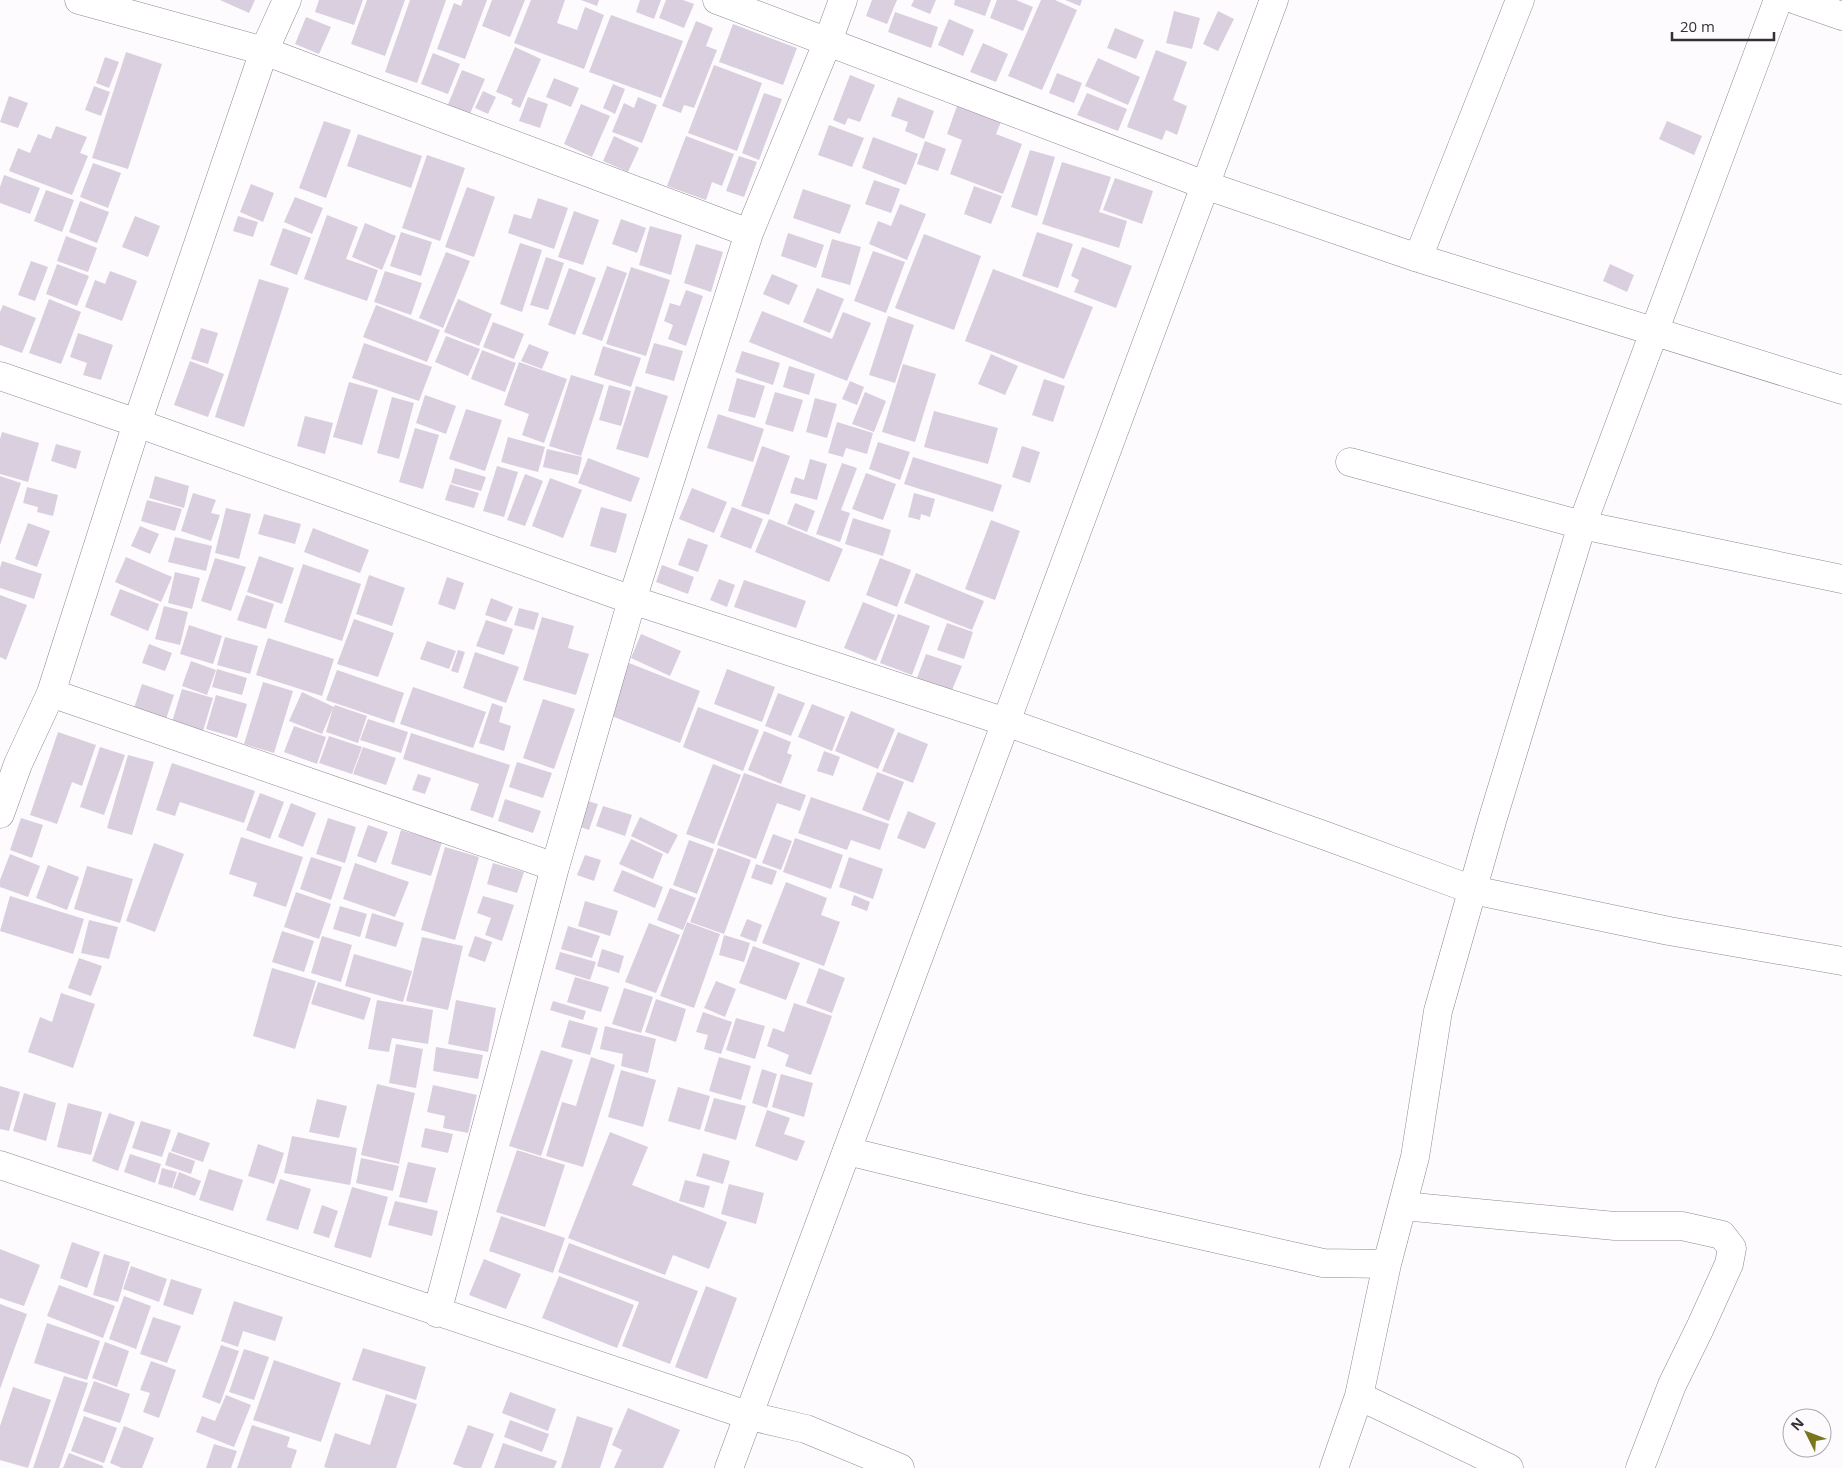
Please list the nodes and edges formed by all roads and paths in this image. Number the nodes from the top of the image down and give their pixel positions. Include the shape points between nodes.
1 (79, 0) edge
2 (287, 0) edge
3 (717, 0) edge
4 (843, 0) edge
5 (1274, 0) edge
6 (1520, 0) edge
7 (1778, 0) edge
8 (1796, 0) edge
9 (1842, 16) edge
10 (828, 41) junction
11 (264, 51) junction
12 (1204, 185) junction
13 (749, 233) junction
14 (1418, 258) junction
15 (1654, 331) junction
16 (0, 376) edge
17 (1842, 390) edge
18 (137, 423) junction
19 (1350, 462) dead end
20 (1582, 525) junction
21 (1842, 579) edge
22 (632, 600) junction
23 (51, 693) junction
24 (1006, 722) junction
25 (9, 761) edge
26 (0, 814) edge
27 (555, 867) junction
28 (1473, 890) junction
29 (1842, 961) edge
30 (847, 1151) junction
31 (0, 1165) edge
32 (1404, 1206) junction
33 (1386, 1264) junction
34 (437, 1313) junction
35 (1359, 1396) junction
36 (750, 1416) junction
37 (729, 1468) edge
38 (900, 1468) edge
39 (1334, 1468) edge
40 (1509, 1468) edge
41 (1640, 1468) edge

1 - 11 street
2 - 11 street
3 - 10 street
4 - 10 street
5 - 12 street
6 - 14 street
7 - 15 street
8 - 9 street
10 - 12 street
10 - 13 street
11 - 13 street
11 - 18 street
12 - 14 street
12 - 24 street
13 - 22 street
14 - 15 street
15 - 17 street
15 - 20 street
16 - 18 street
18 - 22 street
18 - 23 street
19 - 20 street
20 - 21 street
20 - 28 street
22 - 24 street
22 - 27 street
23 - 25 street
23 - 27 street
24 - 28 street
24 - 30 street
25 - 26 street
27 - 34 street
28 - 29 street via 1669,931
28 - 32 street via 1438,1011
30 - 33 street via 1323,1263
30 - 36 street
31 - 34 street
32 - 33 street
32 - 41 street via 1615,1226 1682,1226 1722,1235 1732,1248 1729,1264 1672,1385
33 - 35 street
34 - 36 street
35 - 39 street
35 - 40 street
36 - 37 street
36 - 38 street via 806,1429

